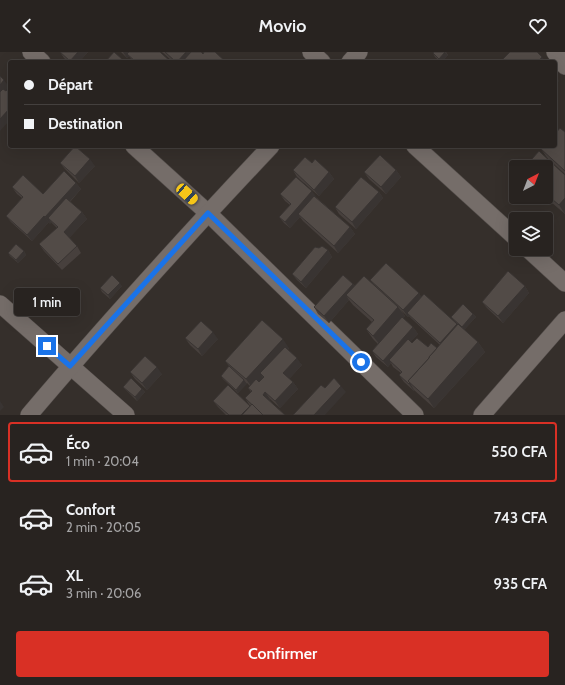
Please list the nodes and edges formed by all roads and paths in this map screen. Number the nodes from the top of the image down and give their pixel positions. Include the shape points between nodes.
1 (31, 52) edge
2 (310, 52) edge
3 (359, 52) edge
4 (555, 52) edge
5 (40, 60) edge
6 (320, 60) edge
7 (352, 60) edge
8 (565, 66) edge
9 (136, 148) edge
10 (269, 148) edge
11 (417, 148) edge
12 (208, 213) junction
13 (509, 232) edge
14 (536, 256) edge
15 (565, 283) edge
16 (0, 304) edge
17 (565, 320) edge
18 (70, 366) junction
19 (29, 415) edge
20 (126, 415) edge
21 (415, 415) edge
22 (482, 415) edge

1 - 5 street
2 - 6 street
3 - 7 street
4 - 8 street
9 - 12 street
10 - 12 street
11 - 13 street
12 - 18 street
12 - 21 street
14 - 15 street
16 - 18 street
17 - 22 street
18 - 19 street
18 - 20 street

